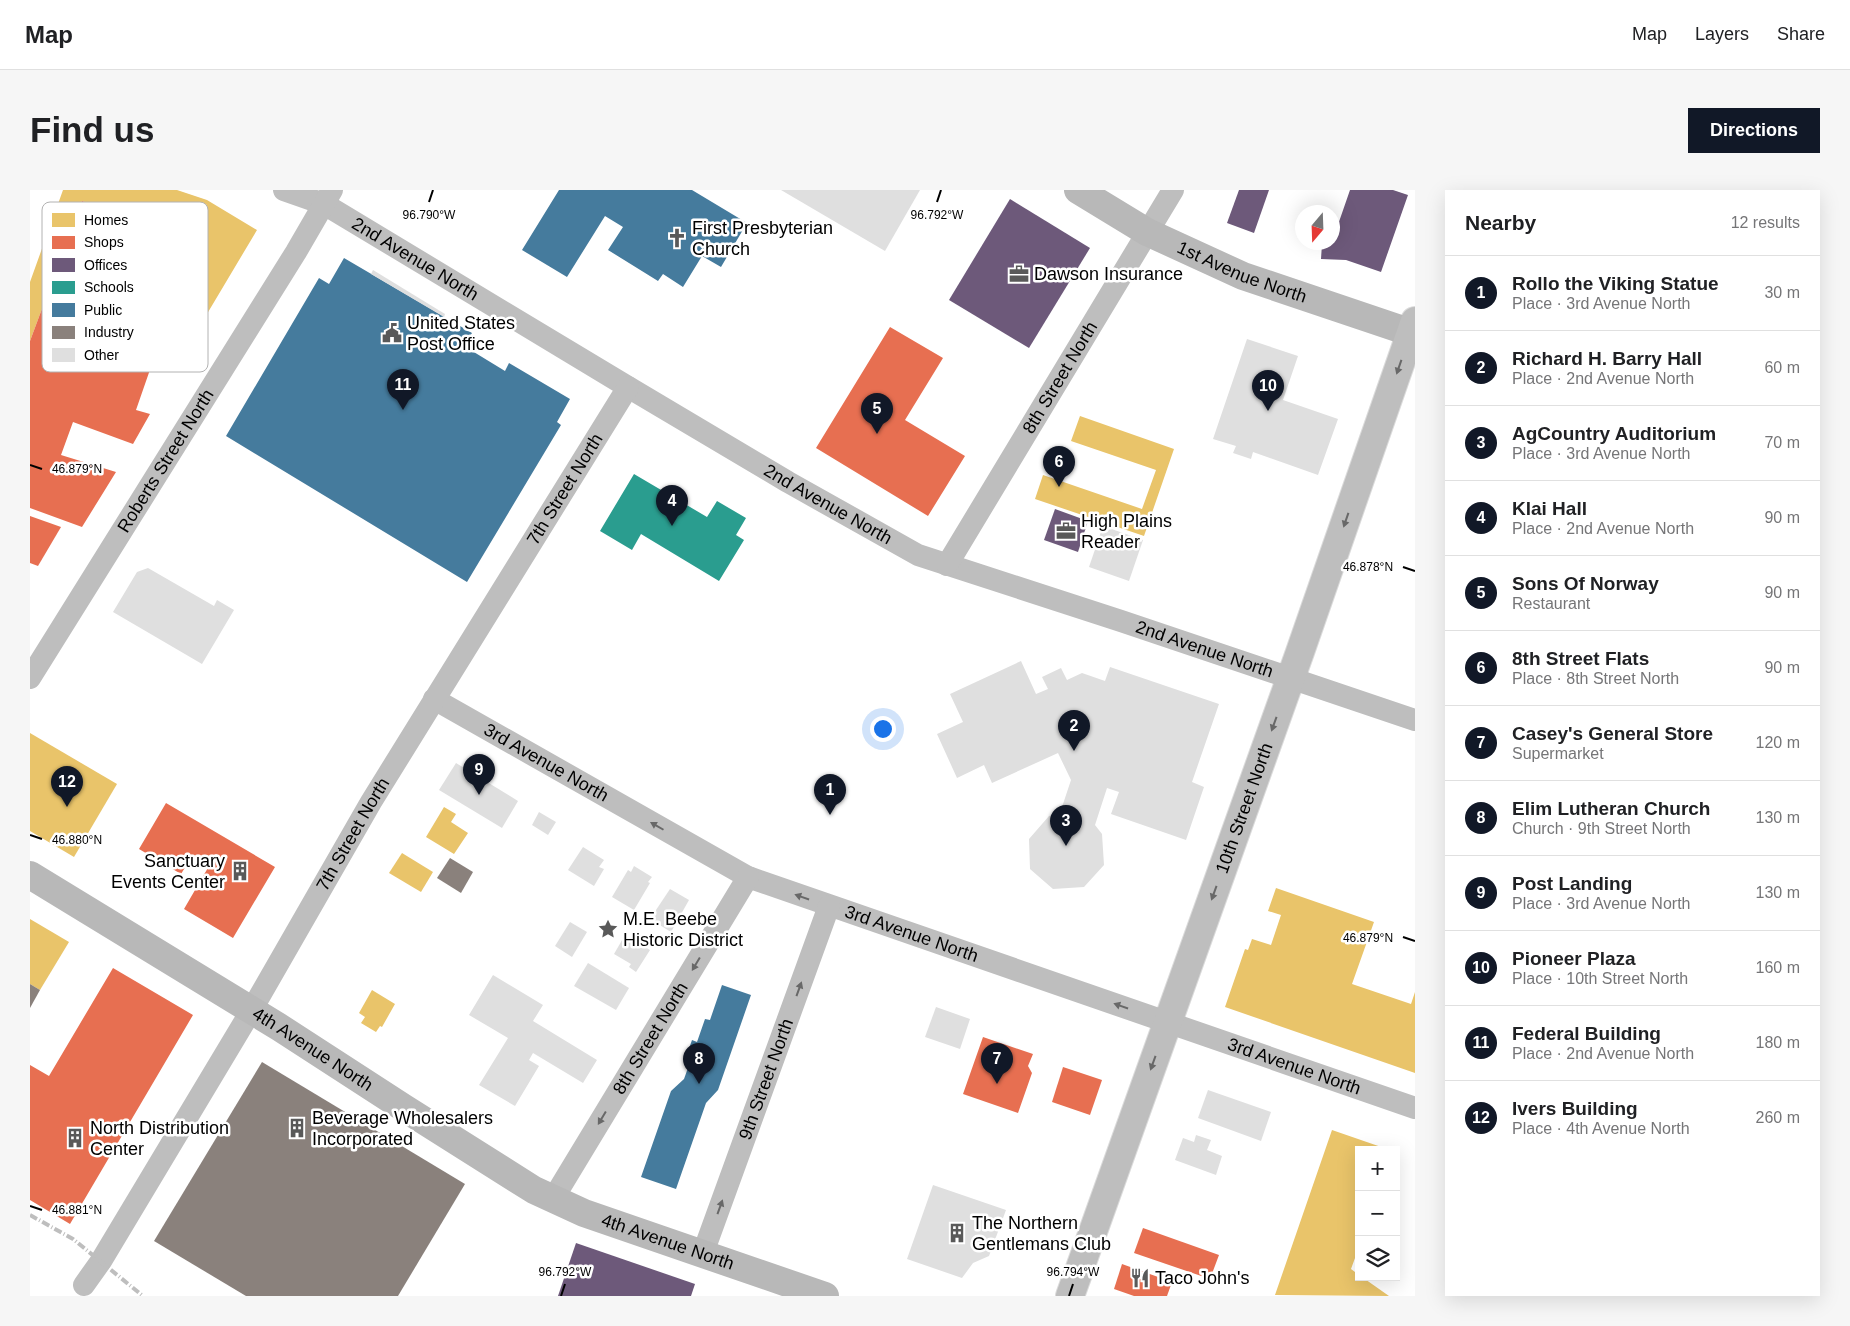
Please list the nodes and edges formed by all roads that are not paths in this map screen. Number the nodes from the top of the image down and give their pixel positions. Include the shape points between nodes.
1 (284, 190) edge
2 (1078, 190) edge
3 (1173, 190) edge
4 (328, 197) edge
5 (1147, 232) junction
6 (1414, 329) edge
7 (628, 387) junction
8 (947, 565) junction
9 (30, 678) edge
10 (1291, 678) junction
11 (434, 699) junction
12 (1415, 720) edge
13 (30, 875) edge
14 (748, 878) junction
15 (829, 906) junction
16 (252, 1011) junction
17 (1168, 1022) junction
18 (1415, 1108) edge
19 (553, 1199) junction
20 (703, 1253) junction
21 (84, 1285) dead end
22 (825, 1296) edge
23 (1070, 1296) edge

1 - 4 street, 2nd Avenue North
2 - 5 street, 1st Avenue North
3 - 5 street, 8th Street North
4 - 7 street, 2nd Avenue North
4 - 9 street, Roberts Street North
5 - 6 street, 1st Avenue North via 1243,276
5 - 8 street, 8th Street North
6 -> 10 main road, 10th Street North
7 - 8 street, 2nd Avenue North via 918,555
7 - 11 street, 7th Street North
8 - 10 street, 2nd Avenue North
10 - 12 street, 2nd Avenue North
10 -> 17 main road, 10th Street North
14 -> 11 street, 3rd Avenue North
11 - 16 street, 7th Street North via 371,802
13 - 16 street, 4th Avenue North
15 -> 14 street, 3rd Avenue North
14 -> 19 street, 8th Street North
17 -> 15 street, 3rd Avenue North
20 -> 15 street, 9th Street North
16 - 19 street, 4th Avenue North
16 - 21 street, 7th Street North
17 - 18 street, 3rd Avenue North
17 -> 23 main road, 10th Street North
19 - 20 street, 4th Avenue North via 584,1213
20 - 22 street, 4th Avenue North

